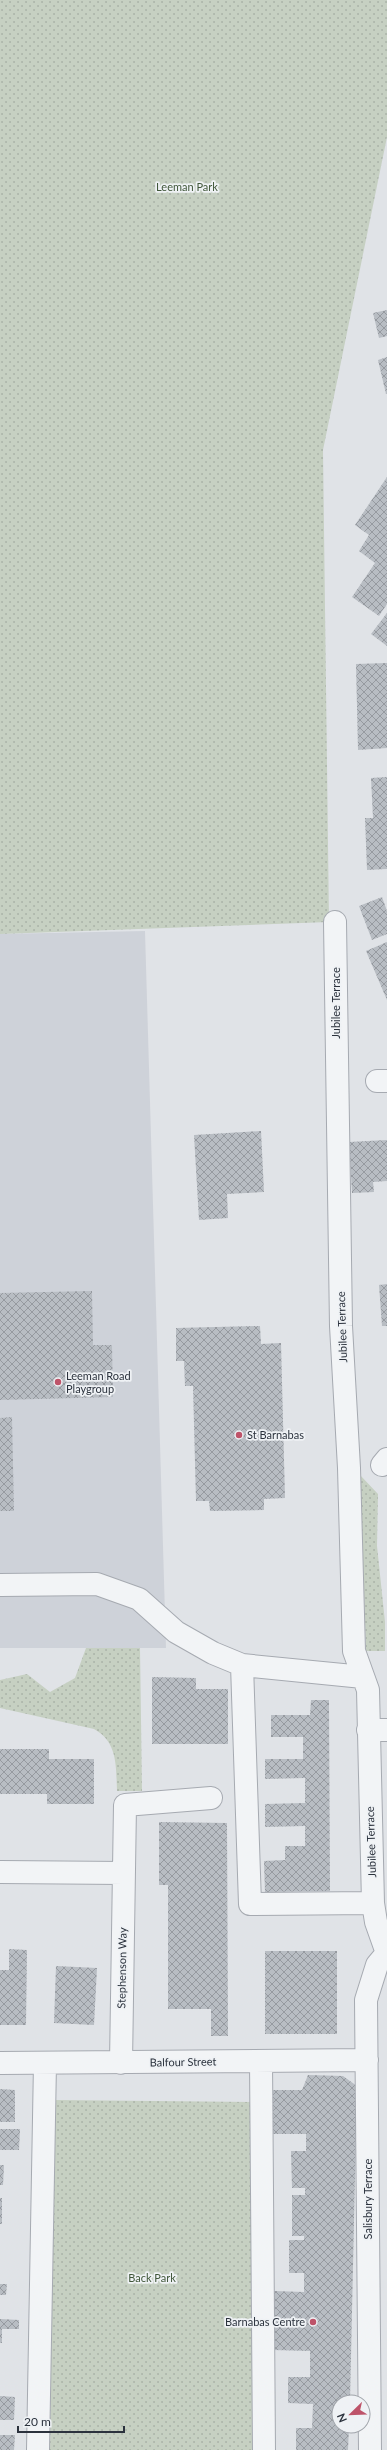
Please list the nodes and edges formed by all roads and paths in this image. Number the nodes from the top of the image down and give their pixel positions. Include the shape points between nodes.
1 (335, 922) dead end
2 (0, 1585) edge
3 (242, 1665) junction
4 (363, 1677) junction
5 (378, 1730) edge
6 (211, 1798) dead end
7 (379, 1866) edge
8 (0, 1872) edge
9 (124, 1873) junction
10 (373, 1903) junction
11 (387, 1953) edge
12 (367, 2060) junction
13 (261, 2061) junction
14 (0, 2063) edge
15 (45, 2063) junction
16 (121, 2063) junction
17 (378, 2174) edge
18 (38, 2450) edge
19 (264, 2450) edge
20 (370, 2450) edge

1 - 4 street, Jubilee Terrace via 341,1326 354,1651
2 - 3 street via 97,1584 139,1599 176,1632 213,1653
3 - 4 street
3 - 10 street via 250,1904
4 - 5 street, Jubilee Terrace
5 - 7 street, Jubilee Terrace
6 - 9 street, Stephenson Way via 125,1805
7 - 10 street, Jubilee Terrace
8 - 9 street
9 - 16 street, Stephenson Way
10 - 11 street, Jubilee Terrace via 376,1922
11 - 12 street, Salisbury Terrace via 377,1965 366,2000
12 - 13 street, Balfour Street
12 - 17 street, Salisbury Terrace
13 - 16 street, Balfour Street
13 - 19 street
14 - 15 street, Balfour Street
15 - 16 street, Balfour Street
15 - 18 street
17 - 20 street, Salisbury Terrace

